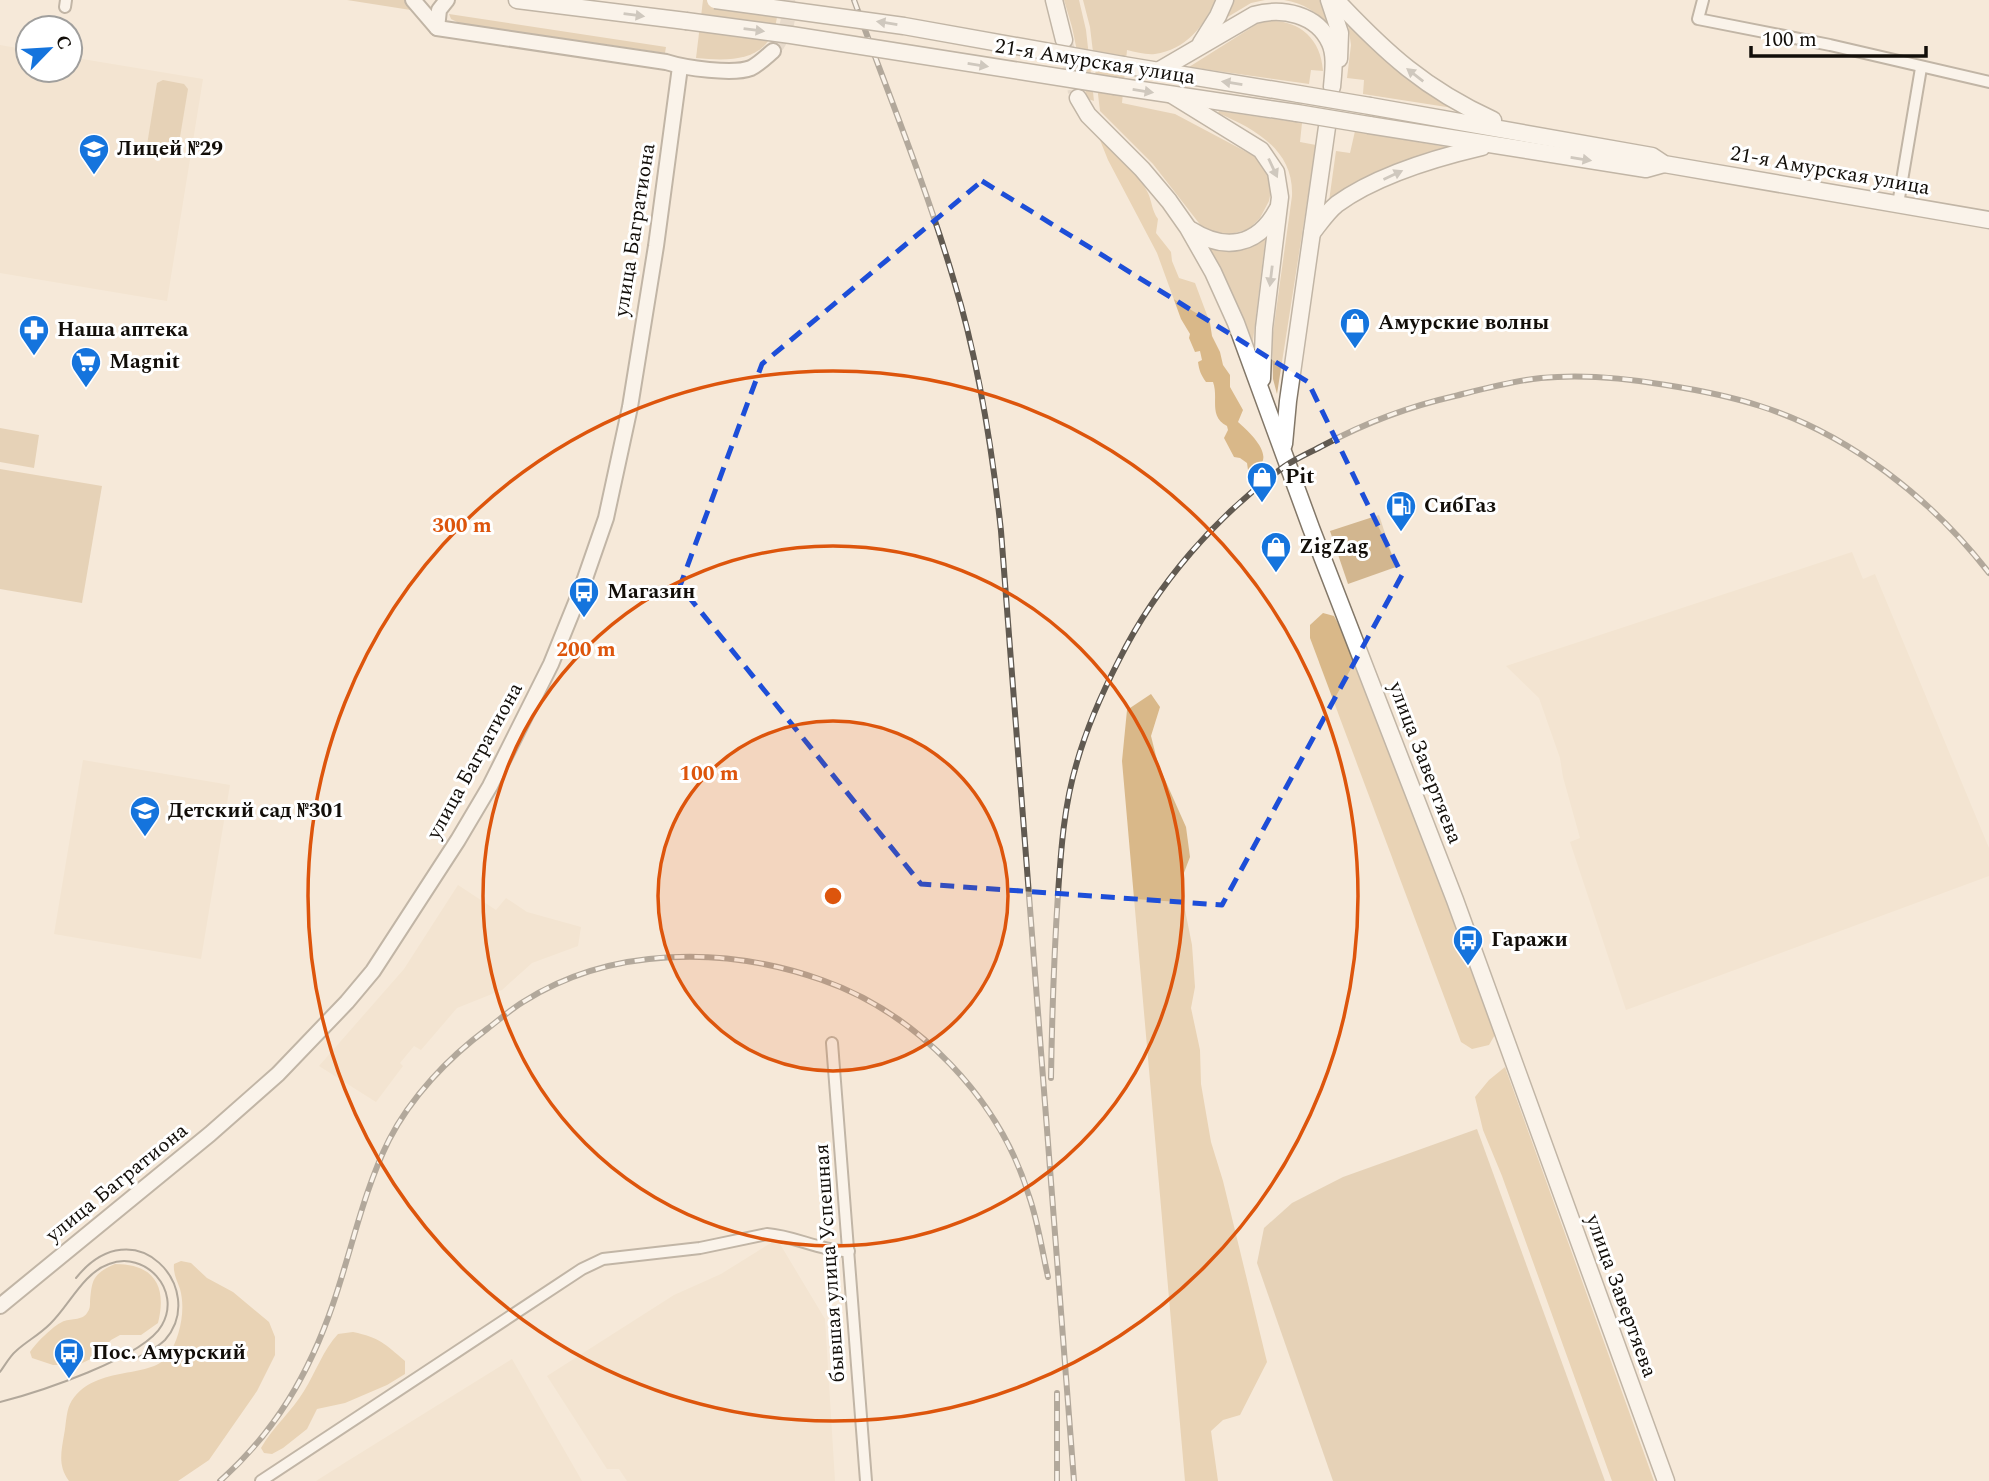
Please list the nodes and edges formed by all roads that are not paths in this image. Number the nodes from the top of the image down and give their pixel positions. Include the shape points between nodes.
1 (413, 0) edge
2 (447, 0) edge
3 (517, 0) edge
4 (715, 0) edge
5 (1054, 0) edge
6 (1225, 0) edge
7 (1329, 0) edge
8 (1336, 0) edge
9 (1703, 0) edge
10 (437, 28) junction
11 (1064, 40) tunnel mouth
12 (1196, 50) junction
13 (774, 51) tunnel mouth
14 (680, 67) junction
15 (1921, 68) junction
16 (1158, 71) junction
17 (1989, 82) edge
18 (1171, 95) junction
19 (1078, 98) tunnel mouth
20 (1327, 127) dead end
21 (1499, 127) junction
22 (1491, 145) junction
23 (1664, 164) junction
24 (1898, 204) junction
25 (1279, 208) junction
26 (1989, 220) edge
27 (1188, 228) junction
28 (1311, 234) junction
29 (1287, 401) junction
30 (1265, 402) junction
31 (1283, 450) junction
32 (832, 1043) dead end
33 (849, 1251) junction
34 (0, 1306) edge
35 (261, 1481) edge
36 (866, 1481) edge
37 (1666, 1481) edge

1 - 10 street
2 - 10 street via 439,10
3 -> 18 main road, 21-я Амурская улица, bridge via 791,35
16 -> 4 main road, 21-я Амурская улица, bridge via 904,26
5 - 11 main road
6 - 12 main road
7 - 12 main road via 1341,51 1333,80 1333,51 1326,37 1312,23 1288,12 1254,15
21 -> 8 main road via 1493,119 1412,74
9 - 15 street via 1698,19
10 - 14 street
12 - 16 main road
13 - 14 street via 739,70
14 - 34 street, улица Багратиона via 630,407 606,518 551,664 490,786 373,971 347,1002 278,1074 210,1134
15 - 17 street
15 - 24 street
21 -> 16 main road, 21-я Амурская улица, bridge
18 - 22 main road, 21-я Амурская улица, bridge
18 -> 25 main road via 1261,150 1276,172
19 - 27 main road, улица Завертяева via 1088,116 1159,188
20 - 28 main road
21 - 23 main road, 21-я Амурская улица via 1652,156
22 -> 23 main road, 21-я Амурская улица via 1646,169
28 -> 22 main road via 1337,204 1356,193 1421,163
23 - 24 main road, 21-я Амурская улица
24 - 26 main road, 21-я Амурская улица
25 - 27 main road via 1266,227 1239,242 1221,243
25 -> 30 main road via 1262,355
27 - 30 main road, улица Завертяева via 1225,296
28 - 29 main road
29 - 30 main road via 1276,407
29 - 31 main road
30 - 31 main road, улица Завертяева
31 - 37 main road, улица Завертяева via 1455,900
32 - 33 street, бывшая улица Успешная
33 - 35 street via 768,1234 700,1248 603,1259
33 - 36 street, бывшая улица Успешная

